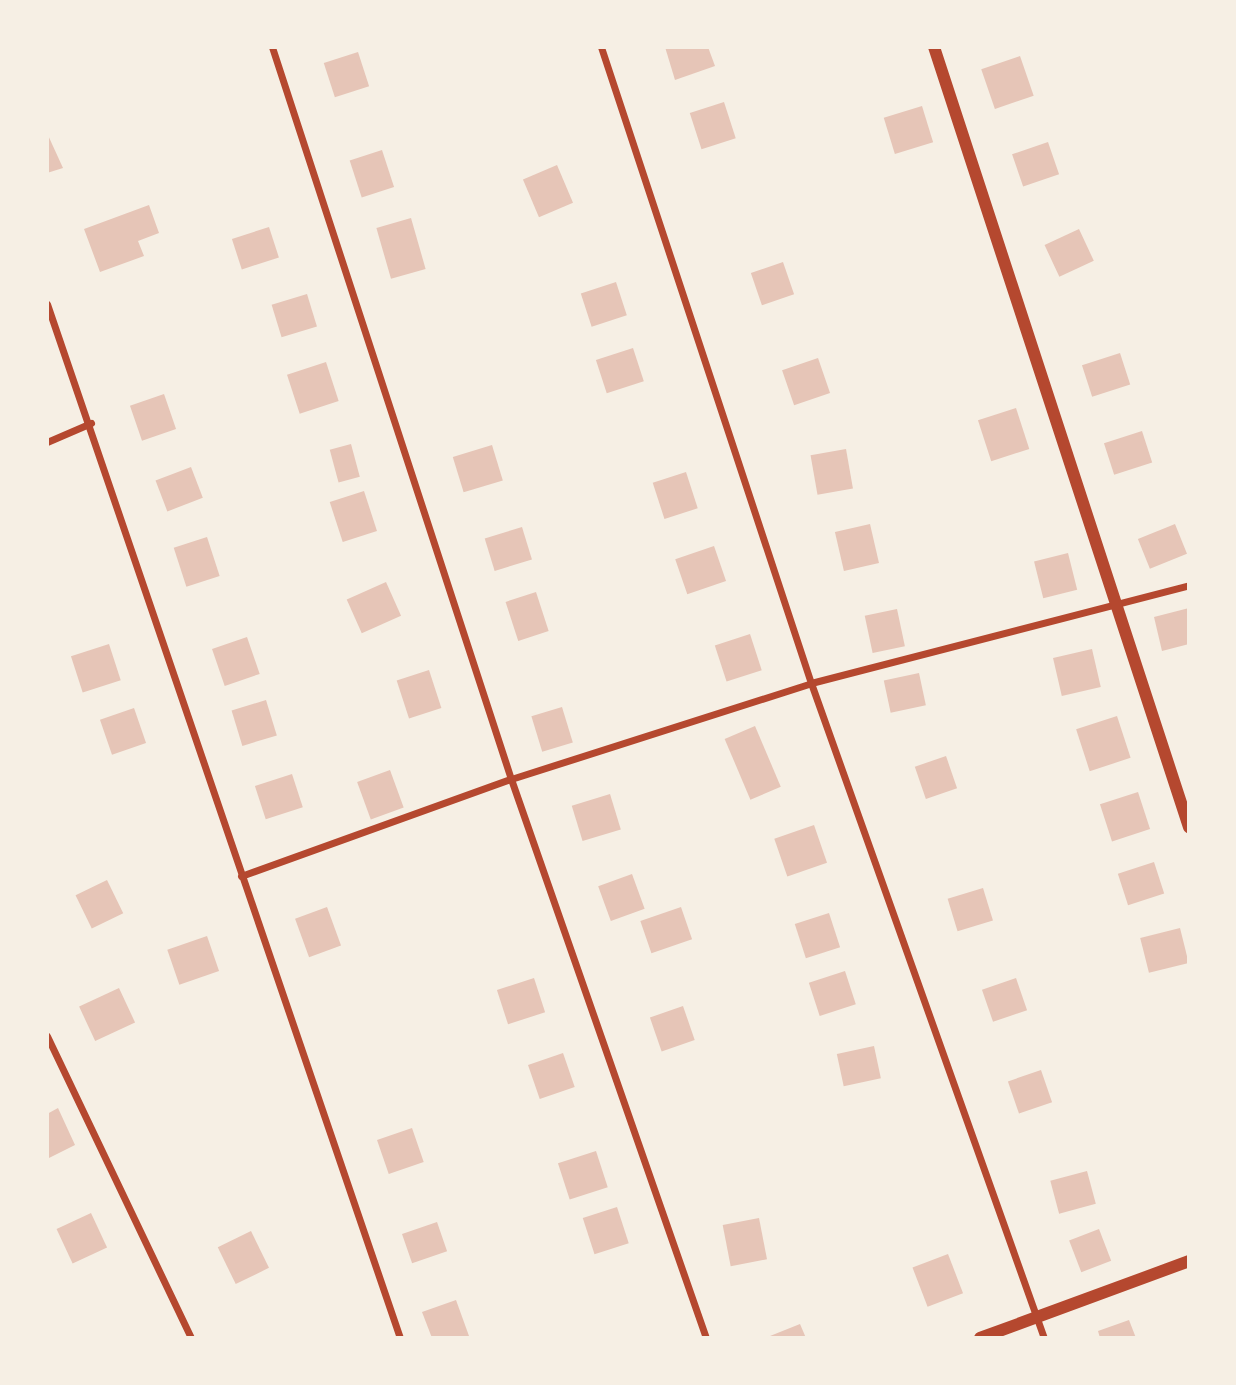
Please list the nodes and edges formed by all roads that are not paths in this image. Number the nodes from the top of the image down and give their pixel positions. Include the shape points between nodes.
1 (272, 47) edge
2 (601, 47) edge
3 (934, 47) edge
4 (47, 304) edge
5 (91, 423) junction
6 (47, 442) edge
7 (1189, 585) edge
8 (1115, 604) junction
9 (811, 683) junction
10 (511, 779) junction
11 (1189, 827) edge
12 (241, 876) junction
13 (47, 1036) edge
14 (1189, 1261) edge
15 (1036, 1314) junction
16 (191, 1338) edge
17 (400, 1338) edge
18 (706, 1338) edge
19 (980, 1338) edge
20 (1044, 1338) edge

1 - 10 street
2 - 9 street
3 - 8 street
4 - 5 street
5 - 6 street
5 - 12 street
7 - 8 street
8 - 9 street
8 - 11 street
9 - 10 street
9 - 15 street
10 - 12 street
10 - 18 street
12 - 17 street
13 - 16 street
14 - 15 street
15 - 19 street
15 - 20 street

